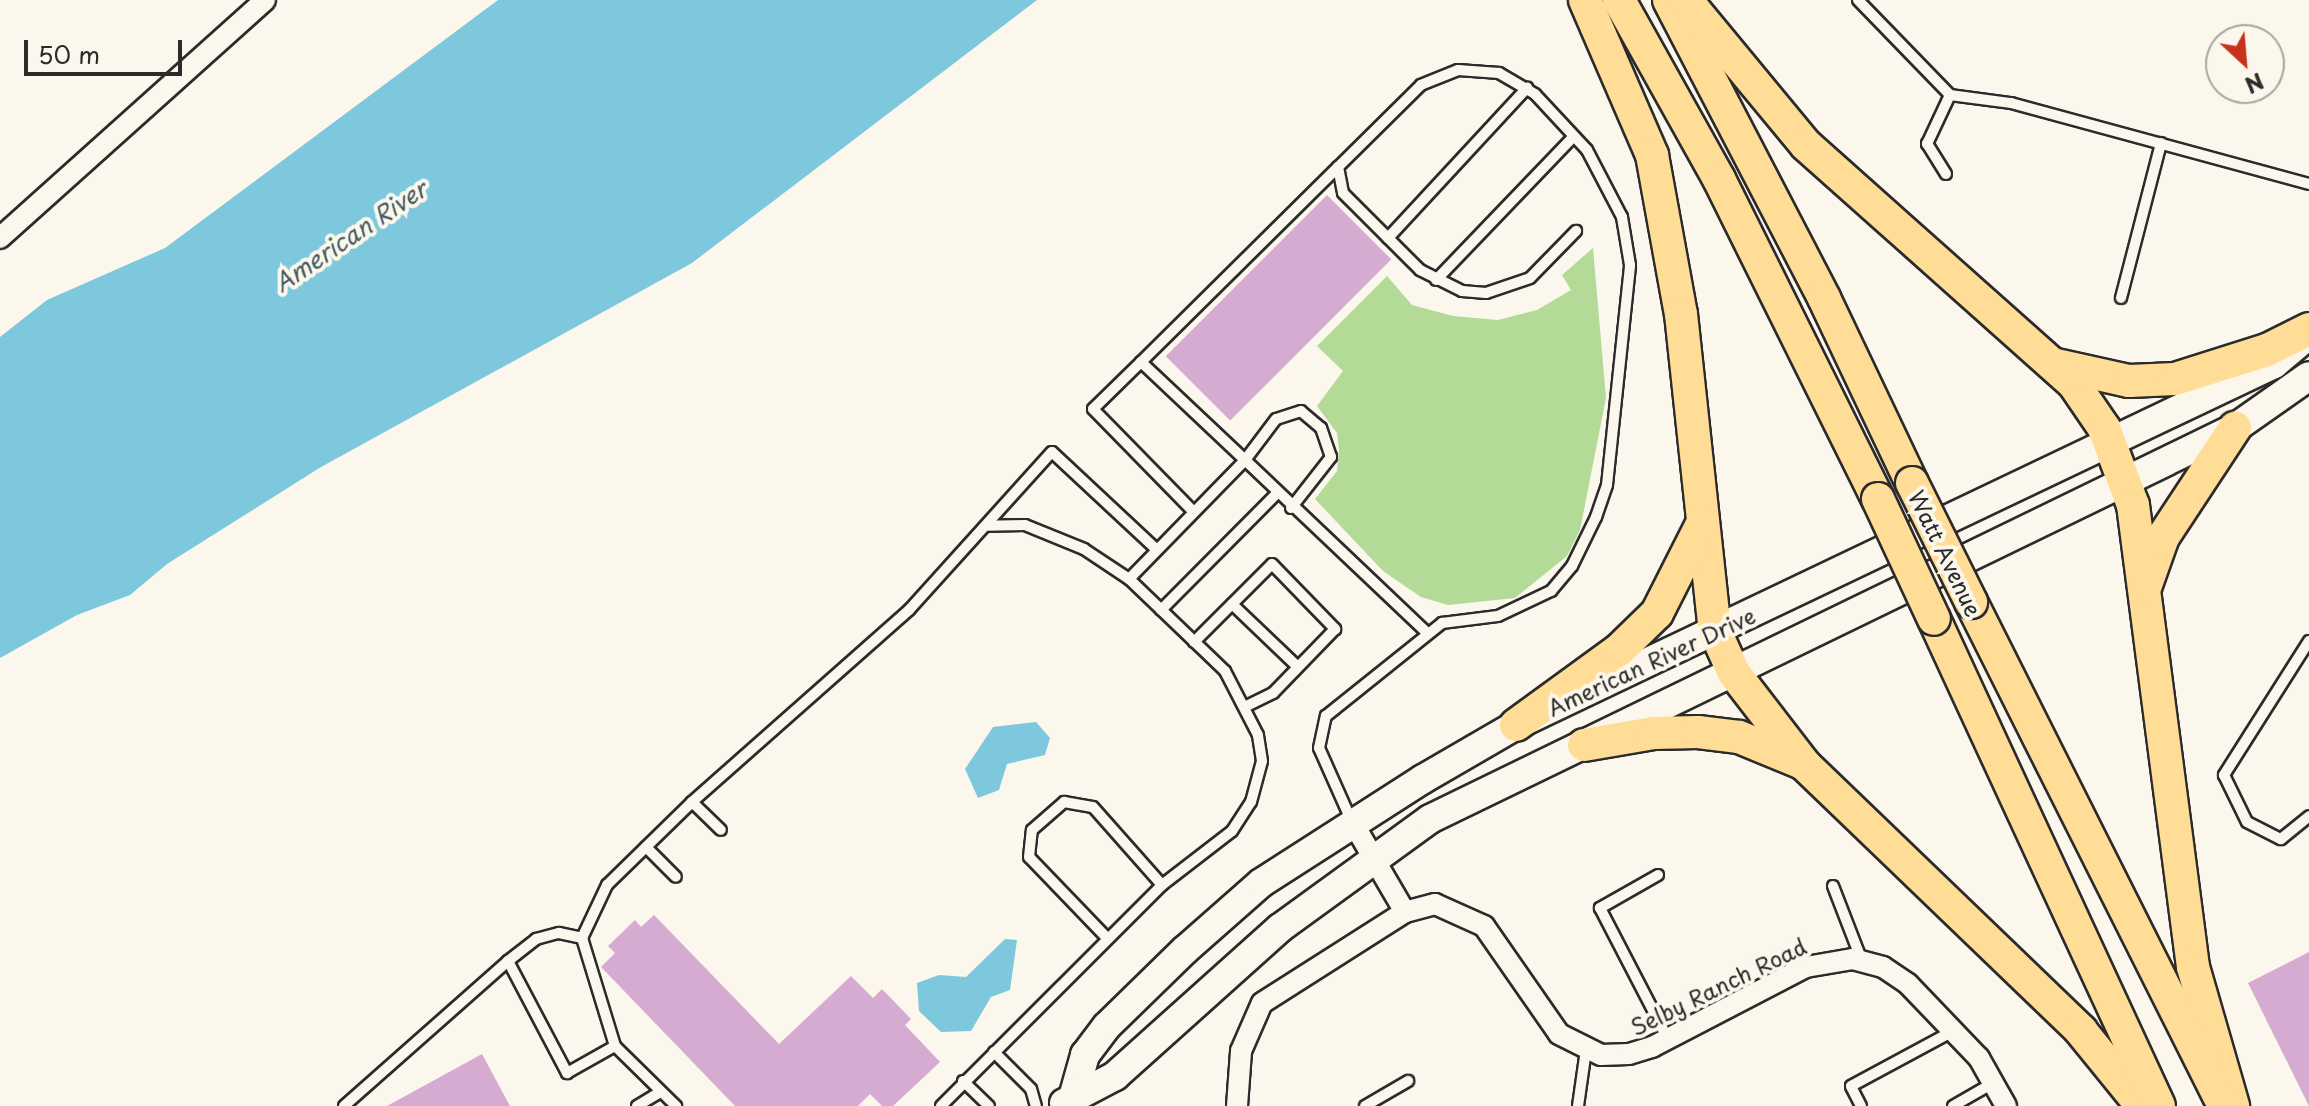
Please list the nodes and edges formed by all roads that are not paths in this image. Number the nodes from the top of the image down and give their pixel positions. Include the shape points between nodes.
1 (265, 0) edge
2 (1585, 0) edge
3 (1619, 0) edge
4 (1669, 0) edge
5 (1686, 0) edge
6 (1858, 0) edge
7 (1527, 88) junction
8 (1950, 95) junction
9 (1574, 136) junction
10 (2161, 143) junction
11 (1338, 167) junction
12 (1946, 174) dead end
13 (2309, 184) edge
14 (1576, 231) dead end
15 (0, 238) edge
16 (1388, 238) junction
17 (1436, 280) junction
18 (2121, 298) dead end
19 (2309, 329) edge
20 (2309, 335) edge
21 (1141, 362) junction
22 (2050, 363) junction
23 (2309, 376) edge
24 (2235, 428) junction
25 (2109, 441) junction
26 (1245, 460) junction
27 (2122, 483) junction
28 (1277, 493) junction
29 (1291, 508) junction
30 (1193, 511) junction
31 (1703, 522) junction
32 (986, 526) junction
33 (1156, 549) junction
34 (1129, 579) junction
35 (2144, 592) junction
36 (1232, 604) junction
37 (1161, 610) junction
38 (1715, 631) junction
39 (1426, 632) junction
40 (2309, 641) edge
41 (1194, 642) junction
42 (1298, 667) junction
43 (1734, 673) junction
44 (1246, 706) junction
45 (1516, 725) junction
46 (1584, 745) junction
47 (1804, 764) junction
48 (692, 802) junction
49 (2309, 816) edge
50 (1353, 823) junction
51 (721, 830) dead end
52 (646, 847) junction
53 (1372, 857) junction
54 (1658, 875) dead end
55 (676, 877) dead end
56 (1162, 885) junction
57 (1833, 886) dead end
58 (1405, 912) junction
59 (582, 938) junction
60 (1107, 938) junction
61 (508, 961) junction
62 (1862, 961) junction
63 (1953, 1031) junction
64 (1668, 1039) junction
65 (615, 1046) junction
66 (1586, 1050) junction
67 (994, 1052) junction
68 (963, 1081) junction
69 (1408, 1081) dead end
70 (1995, 1082) junction
71 (659, 1093) junction
72 (1068, 1100) edge
73 (344, 1106) edge
74 (637, 1106) edge
75 (676, 1106) edge
76 (941, 1106) edge
77 (989, 1106) edge
78 (1036, 1106) edge
79 (1237, 1106) edge
80 (1365, 1106) edge
81 (1578, 1106) edge
82 (1861, 1106) edge
83 (1953, 1106) edge
84 (2006, 1106) edge
85 (2142, 1106) edge
86 (2159, 1106) edge
87 (2224, 1106) edge
88 (2233, 1106) edge

1 - 15 street
2 - 31 main road via 1652,155 1681,314
3 - 86 main road, Watt Avenue, bridge via 1719,179 1878,499
4 - 87 main road, Watt Avenue, bridge via 1824,298
5 - 22 main road via 1806,145
6 - 8 lane
7 - 9 lane
7 - 11 lane via 1499,73 1475,69 1435,77
7 - 16 lane
8 - 10 lane via 2011,103
8 - 12 lane via 1927,144
9 - 17 lane
9 - 39 lane via 1608,181 1622,217 1630,265 1607,485 1572,566 1551,591 1498,616 1442,623
10 - 13 lane
10 - 18 lane
11 - 16 lane via 1343,193
11 - 21 lane
14 - 17 lane via 1530,278 1509,288 1462,291
16 - 17 lane
19 - 22 main road via 2267,350 2175,379 2129,381 2083,375
20 - 25 street, American River Drive via 2274,364
21 - 26 lane
21 - 30 lane via 1093,409
22 - 25 main road via 2092,405
23 - 24 street, American River Drive
24 - 27 street, American River Drive
24 - 35 main road via 2163,537
25 - 27 main road
25 - 38 street, American River Drive
26 - 28 lane
26 - 29 lane via 1276,419 1301,411 1321,428 1331,457
26 - 30 lane
27 - 35 main road via 2133,505
27 - 43 street, American River Drive
28 - 29 lane
28 - 37 lane
29 - 39 lane
30 - 33 lane
31 - 38 main road
31 - 45 main road via 1657,613 1619,650
32 - 33 lane via 1052,452
32 - 34 lane via 1025,525 1084,549
32 - 48 lane via 909,610
33 - 34 lane
34 - 37 lane
35 - 88 main road via 2193,967
36 - 41 lane
36 - 42 lane
36 - 42 lane via 1272,564 1335,629
37 - 41 lane
38 - 43 main road
38 - 45 street, American River Drive
39 - 50 lane via 1407,655 1338,701 1326,716 1319,748
40 - 49 lane via 2224,775 2247,822 2281,839
41 - 44 lane via 1225,671
42 - 44 lane via 1273,693
43 - 46 street, American River Drive
43 - 47 main road
44 - 56 lane via 1262,761 1251,802 1232,831
45 - 50 street, American River Drive
46 - 47 main road via 1698,732 1739,737
46 - 53 street, American River Drive via 1430,819
47 - 85 main road via 2081,1031
48 - 51 lane
48 - 52 lane
50 - 53 street
50 - 72 street, American River Drive via 1261,883 1185,950 1107,1026 1085,1055
52 - 55 lane
52 - 59 lane via 607,885
53 - 58 street
53 - 72 street, American River Drive via 1280,928 1115,1076
54 - 64 lane via 1600,908
56 - 60 lane
56 - 60 lane via 1093,807 1064,802 1032,830 1029,857
57 - 62 lane
58 - 66 street, Selby Ranch Road via 1435,904 1484,926 1552,1026
58 - 79 street, Selby Ranch Road via 1262,1003 1241,1051
59 - 61 lane via 559,933 536,939
59 - 65 lane
60 - 67 lane
61 - 65 lane via 567,1073
61 - 73 lane
62 - 63 street, Selby Ranch Road via 1896,974
62 - 64 street, Selby Ranch Road via 1828,960 1806,967
63 - 70 street, Selby Ranch Road
63 - 82 lane via 1851,1086
64 - 66 street, Selby Ranch Road via 1629,1054
65 - 71 lane
66 - 81 lane
67 - 68 lane
67 - 78 lane via 1031,1089
68 - 76 lane
68 - 77 lane
69 - 80 lane
70 - 83 lane
70 - 84 street, Selby Ranch Road
71 - 74 lane
71 - 75 lane

